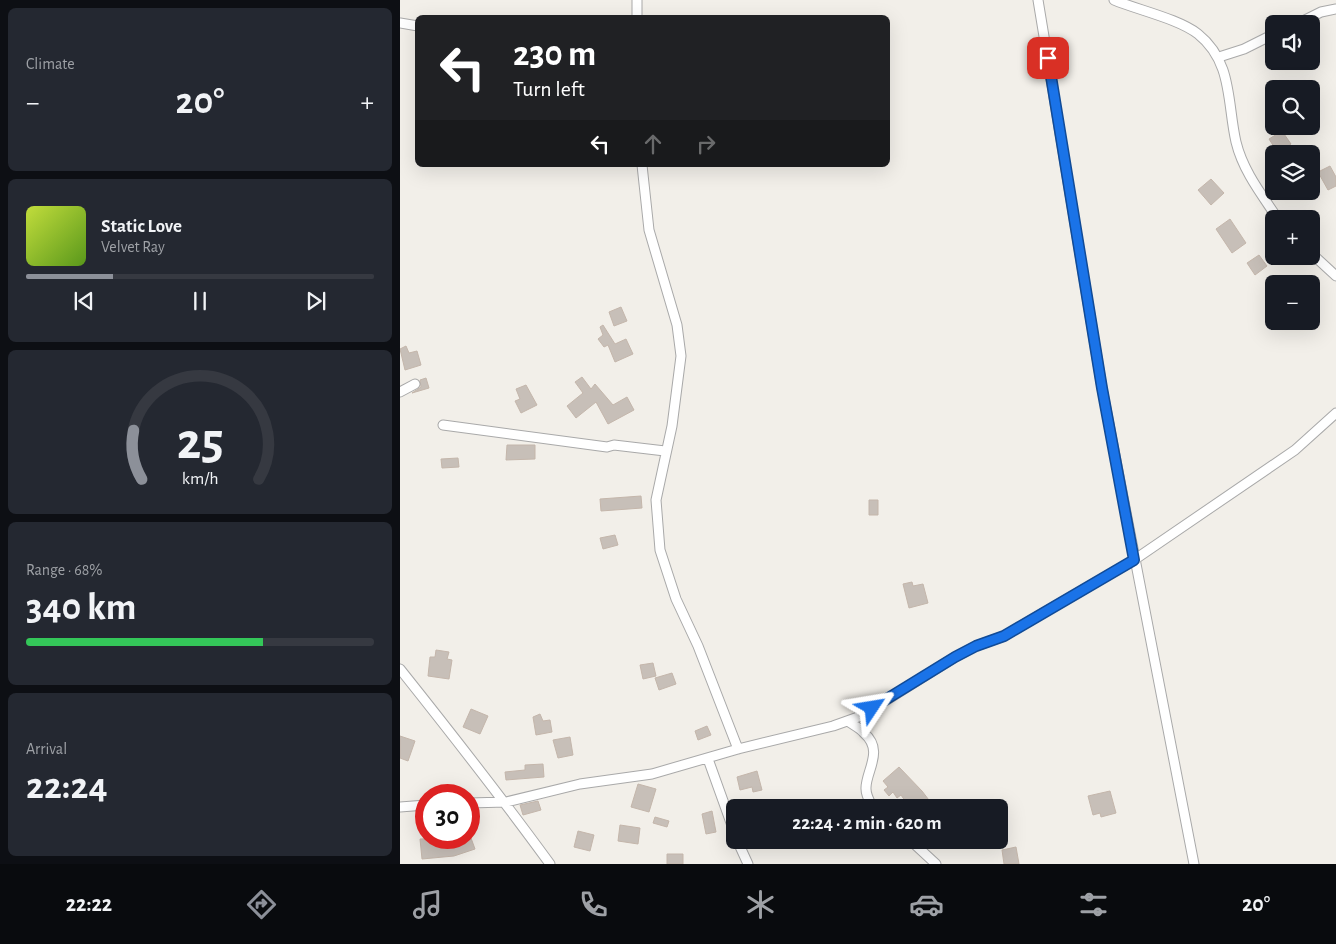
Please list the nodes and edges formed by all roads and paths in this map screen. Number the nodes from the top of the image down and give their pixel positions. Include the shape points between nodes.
1 (637, 0) edge
2 (1038, 0) edge
3 (1114, 0) edge
4 (1336, 10) edge
5 (636, 15) edge
6 (1315, 15) edge
7 (400, 23) edge
8 (415, 26) edge
9 (1265, 38) edge
10 (1219, 57) junction
11 (642, 167) edge
12 (1272, 210) edge
13 (1320, 262) edge
14 (1336, 276) edge
15 (415, 384) dead end
16 (400, 392) edge
17 (1336, 413) edge
18 (443, 425) dead end
19 (666, 451) junction
20 (1134, 560) junction
21 (400, 670) edge
22 (848, 721) junction
23 (738, 749) junction
24 (708, 758) junction
25 (868, 799) edge
26 (506, 802) junction
27 (480, 803) edge
28 (415, 806) edge
29 (400, 807) edge
30 (726, 809) edge
31 (742, 849) edge
32 (920, 849) edge
33 (550, 864) edge
34 (748, 864) edge
35 (936, 864) edge
36 (1194, 864) edge

1 - 5 street
2 - 20 street
3 - 10 street via 1185,26 1198,34
4 - 6 street
7 - 8 street
9 - 10 street
10 - 12 street via 1242,160
11 - 19 street via 649,230 680,344 672,426
13 - 14 street
15 - 16 street
17 - 20 street via 1295,450
18 - 19 street via 607,447
19 - 23 street via 656,500 660,550 676,599
20 - 22 street via 1004,636 955,657
20 - 36 street
21 - 26 street
22 - 23 street
22 - 25 street via 866,733 872,746 872,769 865,788
23 - 24 street
24 - 26 street via 652,774 580,784
24 - 30 street
26 - 27 street
26 - 33 street
28 - 29 street
31 - 34 street
32 - 35 street

